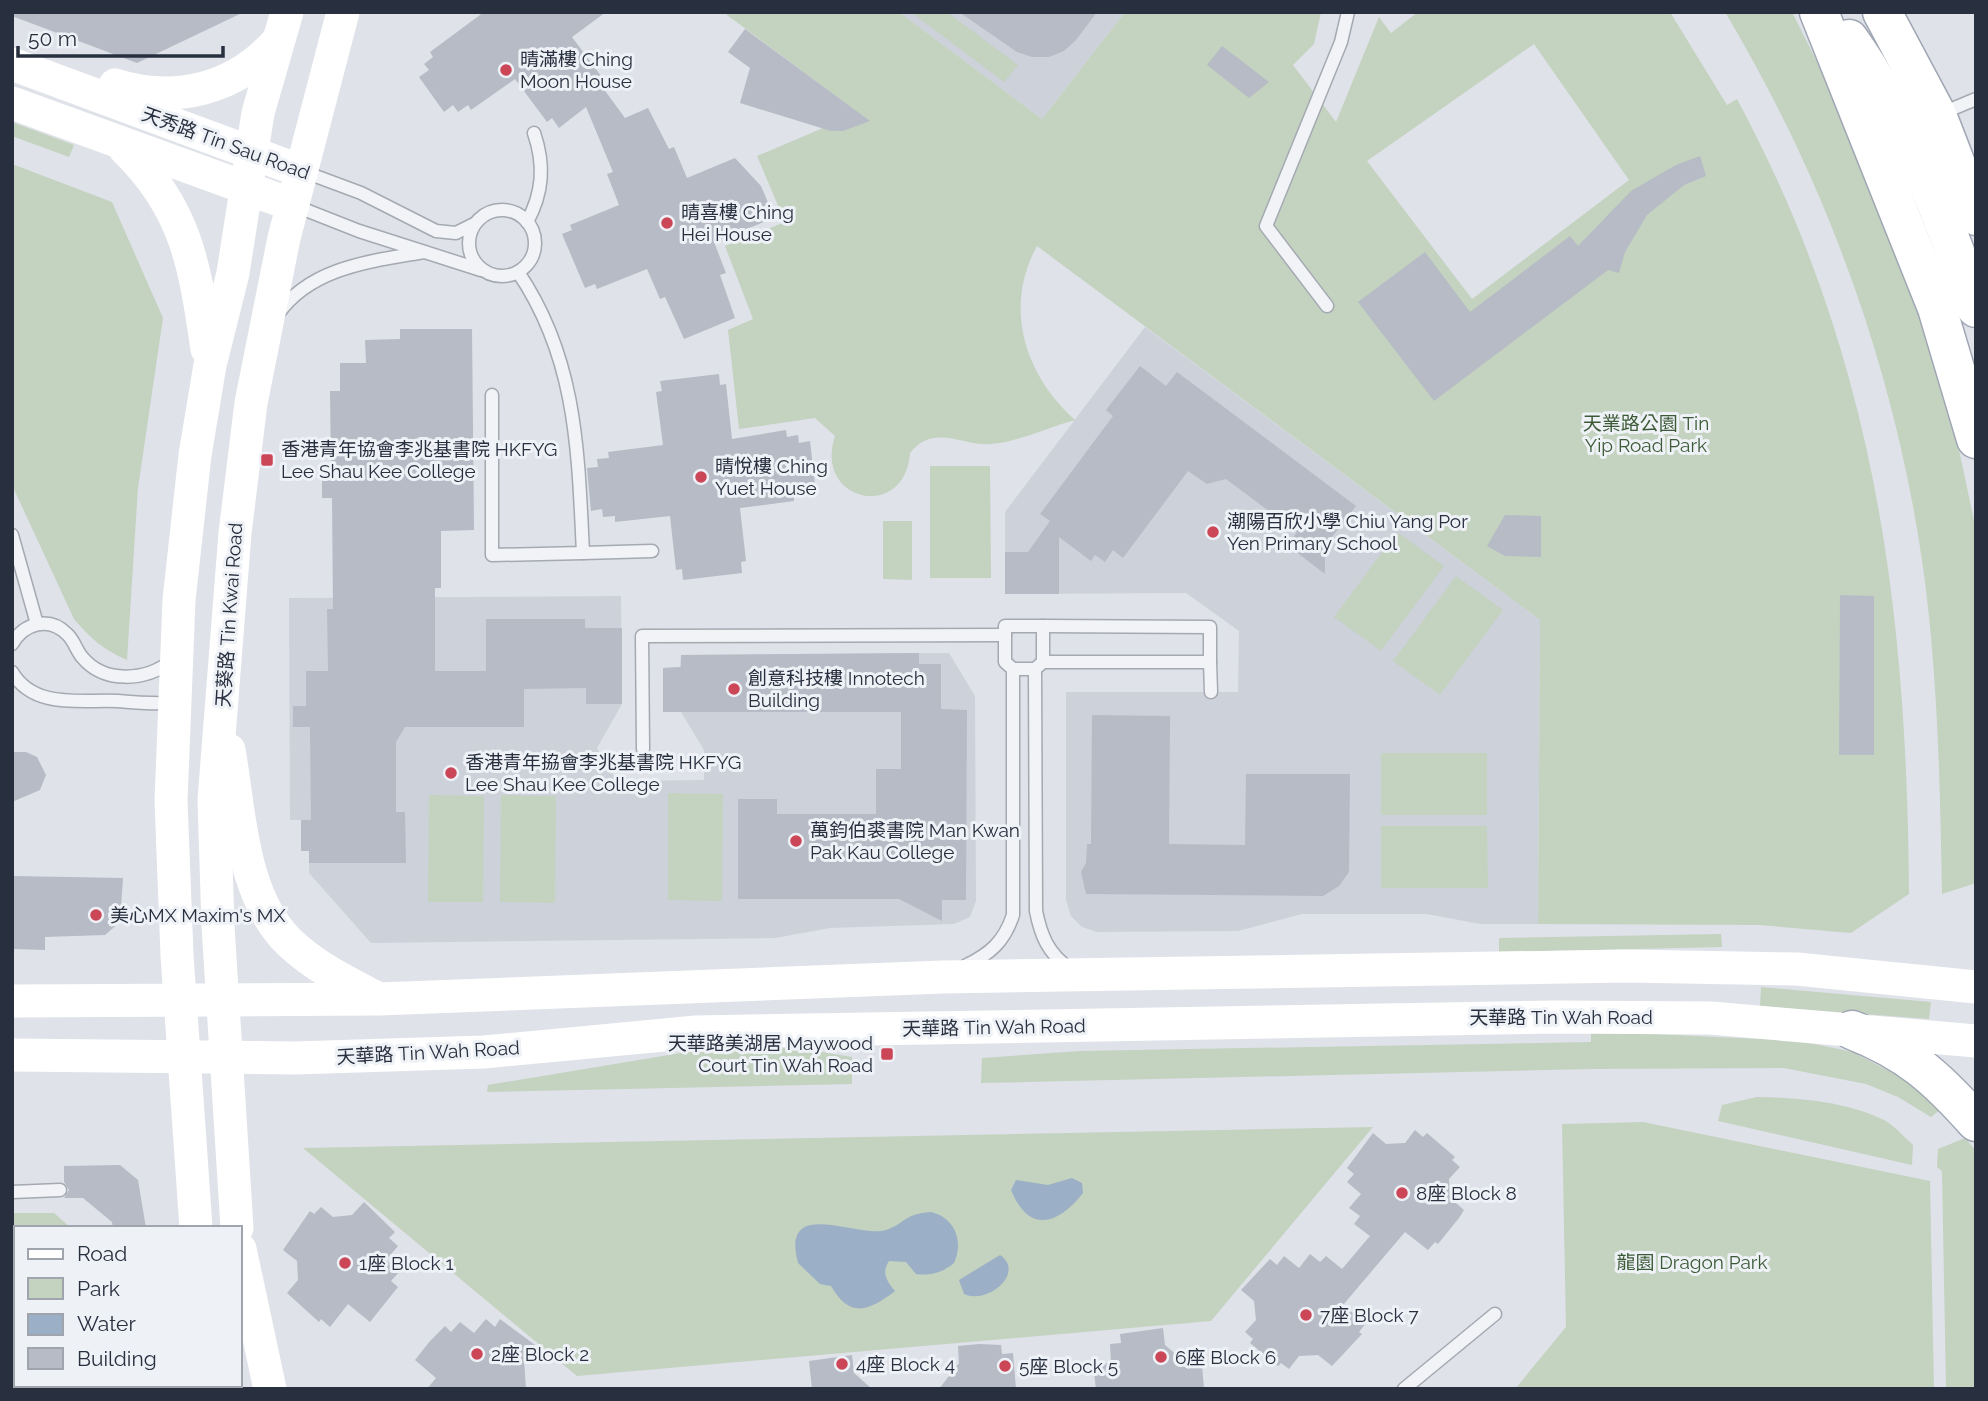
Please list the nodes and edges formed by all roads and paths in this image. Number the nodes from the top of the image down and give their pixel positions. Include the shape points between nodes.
1 (343, 12) edge
2 (1348, 12) edge
3 (1819, 12) edge
4 (1829, 12) edge
5 (1882, 12) edge
6 (282, 27) edge
7 (12, 57) edge
8 (12, 64) edge
9 (1976, 99) edge
10 (12, 103) edge
11 (1941, 125) junction
12 (534, 133) dead end
13 (118, 142) junction
14 (251, 153) junction
15 (301, 171) junction
16 (1976, 172) edge
17 (245, 190) junction
18 (293, 205) junction
19 (1976, 216) edge
20 (477, 222) junction
21 (527, 222) junction
22 (429, 253) junction
23 (485, 272) junction
24 (518, 272) junction
25 (1327, 306) dead end
26 (1975, 306) edge
27 (265, 332) junction
28 (210, 365) junction
29 (492, 394) dead end
30 (1976, 439) edge
31 (12, 536) edge
32 (652, 551) dead end
33 (583, 553) junction
34 (37, 624) junction
35 (1043, 626) junction
36 (1005, 635) junction
37 (12, 644) edge
38 (176, 657) junction
39 (1210, 662) junction
40 (1039, 666) junction
41 (1013, 669) junction
42 (12, 672) edge
43 (1211, 692) dead end
44 (173, 703) junction
45 (222, 709) junction
46 (643, 749) dead end
47 (1014, 888) junction
48 (1035, 888) junction
49 (1082, 975) junction
50 (943, 977) junction
51 (1976, 987) edge
52 (379, 999) junction
53 (181, 1000) junction
54 (222, 1000) junction
55 (12, 1001) edge
56 (1852, 1030) junction
57 (1976, 1041) edge
58 (12, 1055) edge
59 (186, 1058) junction
60 (226, 1059) junction
61 (1976, 1122) edge
62 (60, 1190) dead end
63 (12, 1192) edge
64 (196, 1226) edge
65 (237, 1226) edge
66 (242, 1258) edge
67 (1495, 1314) dead end
68 (242, 1340) edge
69 (270, 1389) edge
70 (1404, 1389) edge

1 - 15 main road, 天葵路 Tin Kwai Road
2 - 25 lane via 1341,42 1266,226
3 - 30 main road via 1937,308
4 - 26 main road via 1889,104 1915,154
5 - 11 main road
6 - 7 main road via 237,76 186,93 140,91 63,66
6 - 14 main road
8 - 14 main road, 天秀路 Tin Sau Road
9 - 11 lane
10 - 13 main road, 天秀路 Tin Sau Road
11 - 16 main road
11 - 19 main road
12 - 21 lane via 542,179
13 - 17 main road, 天秀路 Tin Sau Road
13 - 28 main road via 147,170 184,231
14 - 15 main road, 天秀路 Tin Sau Road
14 - 17 main road
15 - 18 main road, 天葵路 Tin Kwai Road
15 - 20 lane, 天秀路 Tin Sau Road via 361,193 436,231 456,233
17 - 18 main road, 天秀路 Tin Sau Road
17 - 28 main road via 233,273
18 - 22 lane, 天秀路 Tin Sau Road
18 - 27 main road, 天葵路 Tin Kwai Road
20 - 21 lane via 496,211 518,215
20 - 23 lane via 468,243
21 - 24 lane via 534,243 527,264
22 - 23 lane, 天秀路 Tin Sau Road
22 - 27 lane via 354,264 316,281 282,309
23 - 24 lane via 507,276
24 - 33 lane via 546,318 566,378 579,456
27 - 45 main road, 天葵路 Tin Kwai Road via 238,506
28 - 38 main road via 191,488
29 - 33 lane via 492,555
31 - 34 lane
32 - 33 lane
34 - 37 lane via 26,628
34 - 38 lane via 60,628 98,671 121,676 148,674
35 - 36 lane via 1005,626
35 - 39 lane via 1213,621
35 - 40 lane
36 - 41 lane via 1005,662
36 - 46 lane via 642,636
38 - 44 main road
39 - 40 lane
39 - 43 lane
40 - 41 lane
40 - 48 lane
41 - 47 lane
42 - 44 lane via 26,688 62,701
44 - 53 main road via 171,801
45 - 52 main road via 247,850 264,904 287,940 305,956
45 - 54 main road, 天葵路 Tin Kwai Road via 214,800
47 - 48 lane
47 - 50 lane via 1013,915 1003,939 979,960
48 - 49 lane via 1042,939 1058,960
49 - 50 main road
49 - 51 main road via 1723,966
50 - 52 main road
52 - 54 main road
53 - 54 main road
53 - 55 main road
53 - 59 main road
54 - 60 main road, 天葵路 Tin Kwai Road
56 - 57 main road, 天華路 Tin Wah Road
56 - 60 main road, 天華路 Tin Wah Road via 1664,1017 1465,1017 696,1032 484,1052
56 - 61 main road via 1889,1044 1917,1064
58 - 59 main road, 天華路 Tin Wah Road
59 - 60 main road, 天華路 Tin Wah Road
59 - 64 main road
60 - 65 main road, 天葵路 Tin Kwai Road
62 - 63 lane
66 - 69 main road
67 - 70 lane
68 - 69 main road

